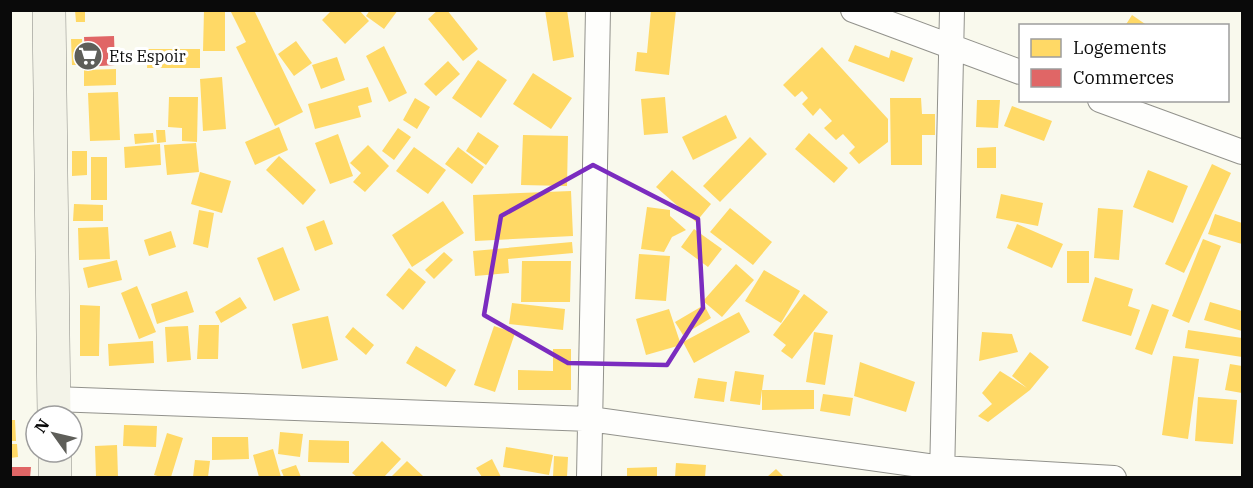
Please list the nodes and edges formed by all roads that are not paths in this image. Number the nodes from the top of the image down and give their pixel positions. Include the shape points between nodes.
1 (50, 10) edge
2 (598, 10) edge
3 (853, 10) edge
4 (952, 10) edge
5 (949, 46) junction
6 (1019, 72) edge
7 (1105, 102) edge
8 (1242, 152) edge
9 (54, 404) edge
10 (84, 409) edge
11 (590, 419) junction
12 (942, 473) edge
13 (589, 477) edge
14 (1114, 477) edge

1 - 9 street
2 - 11 street
3 - 5 street
4 - 5 street
5 - 6 street
5 - 12 street
7 - 8 street
10 - 11 street
11 - 12 street
11 - 13 street
12 - 14 street

